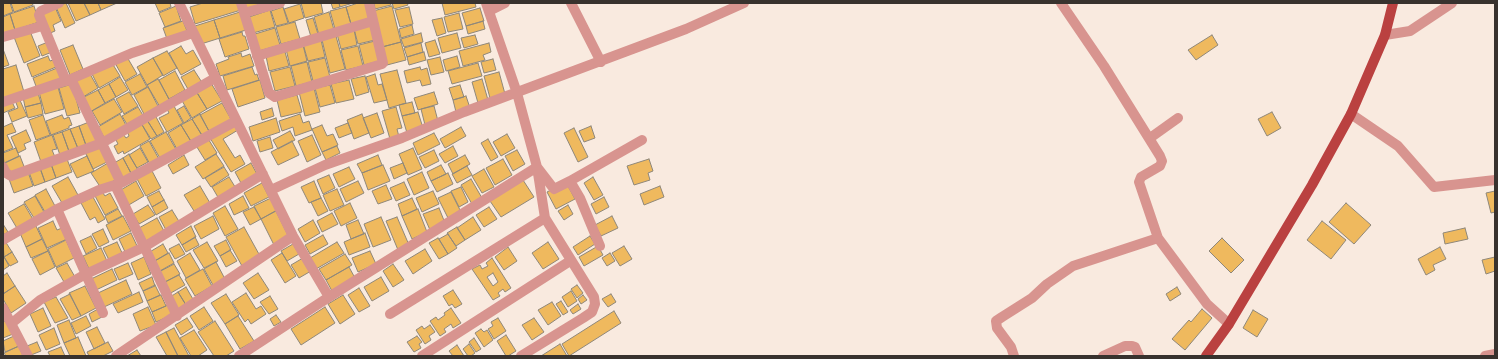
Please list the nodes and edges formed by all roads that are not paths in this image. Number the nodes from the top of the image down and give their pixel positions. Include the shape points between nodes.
1 (59, 3) edge
2 (179, 3) edge
3 (280, 3) edge
4 (369, 3) edge
5 (506, 3) edge
6 (571, 3) edge
7 (744, 3) edge
8 (1061, 3) edge
9 (1393, 3) edge
10 (1452, 3) edge
11 (488, 7) edge
12 (243, 8) edge
13 (374, 21) junction
14 (42, 26) junction
15 (193, 33) junction
16 (1390, 35) junction
17 (3, 37) edge
18 (257, 56) junction
19 (601, 62) junction
20 (214, 78) junction
21 (68, 80) junction
22 (517, 93) junction
23 (3, 102) edge
24 (1351, 114) junction
25 (1178, 118) dead end
26 (236, 121) junction
27 (1150, 138) junction
28 (642, 140) dead end
29 (102, 143) junction
30 (3, 167) edge
31 (537, 167) junction
32 (263, 174) junction
33 (1495, 180) edge
34 (570, 181) junction
35 (118, 184) junction
36 (271, 190) junction
37 (57, 209) junction
38 (545, 218) junction
39 (293, 236) junction
40 (1158, 238) junction
41 (3, 240) edge
42 (144, 246) junction
43 (600, 246) dead end
44 (570, 261) junction
45 (84, 275) junction
46 (329, 297) junction
47 (3, 308) edge
48 (103, 313) dead end
49 (390, 314) dead end
50 (177, 316) junction
51 (12, 323) junction
52 (1229, 324) junction
53 (527, 354) edge
54 (1495, 354) edge
55 (28, 356) edge
56 (116, 356) edge
57 (239, 356) edge
58 (422, 356) edge
59 (1014, 356) edge
60 (1103, 356) edge
61 (1139, 356) edge
62 (1206, 356) edge
63 (1485, 356) edge

1 - 14 street via 39,13
2 - 15 street
3 - 12 street
4 - 13 street
5 - 11 street
6 - 19 street
7 - 19 street
8 - 27 street
9 - 16 main road
10 - 16 street via 1410,31
11 - 22 street
12 - 18 street
13 - 18 street
13 - 18 street via 384,63 275,97 269,93
14 - 17 street
14 - 21 street
15 - 20 street
15 - 21 street via 132,53
16 - 24 main road
19 - 22 street
20 - 26 street
20 - 29 street
21 - 23 street
21 - 29 street
22 - 31 street
22 - 36 street via 325,165
24 - 33 street via 1398,146 1434,187
24 - 52 main road
25 - 27 street
26 - 32 street
26 - 35 street
27 - 40 street via 1162,161 1160,166 1141,177 1139,182
28 - 34 street
29 - 30 street via 11,176
29 - 35 street
31 - 34 street via 554,189
31 - 38 street
31 - 46 street
32 - 36 street
32 - 42 street
34 - 43 street
35 - 37 street
35 - 42 street
36 - 39 street
37 - 41 street
37 - 45 street
38 - 44 street
38 - 49 street
39 - 46 street
39 - 50 street
40 - 52 street via 1207,304
40 - 59 street via 1073,266 996,322
42 - 45 street
42 - 50 street
44 - 53 street via 594,297 592,312
44 - 58 street
45 - 48 street
45 - 51 street via 40,300
46 - 57 street
47 - 51 street
50 - 56 street
51 - 55 street
52 - 62 main road
54 - 63 street
60 - 61 street via 1132,346

